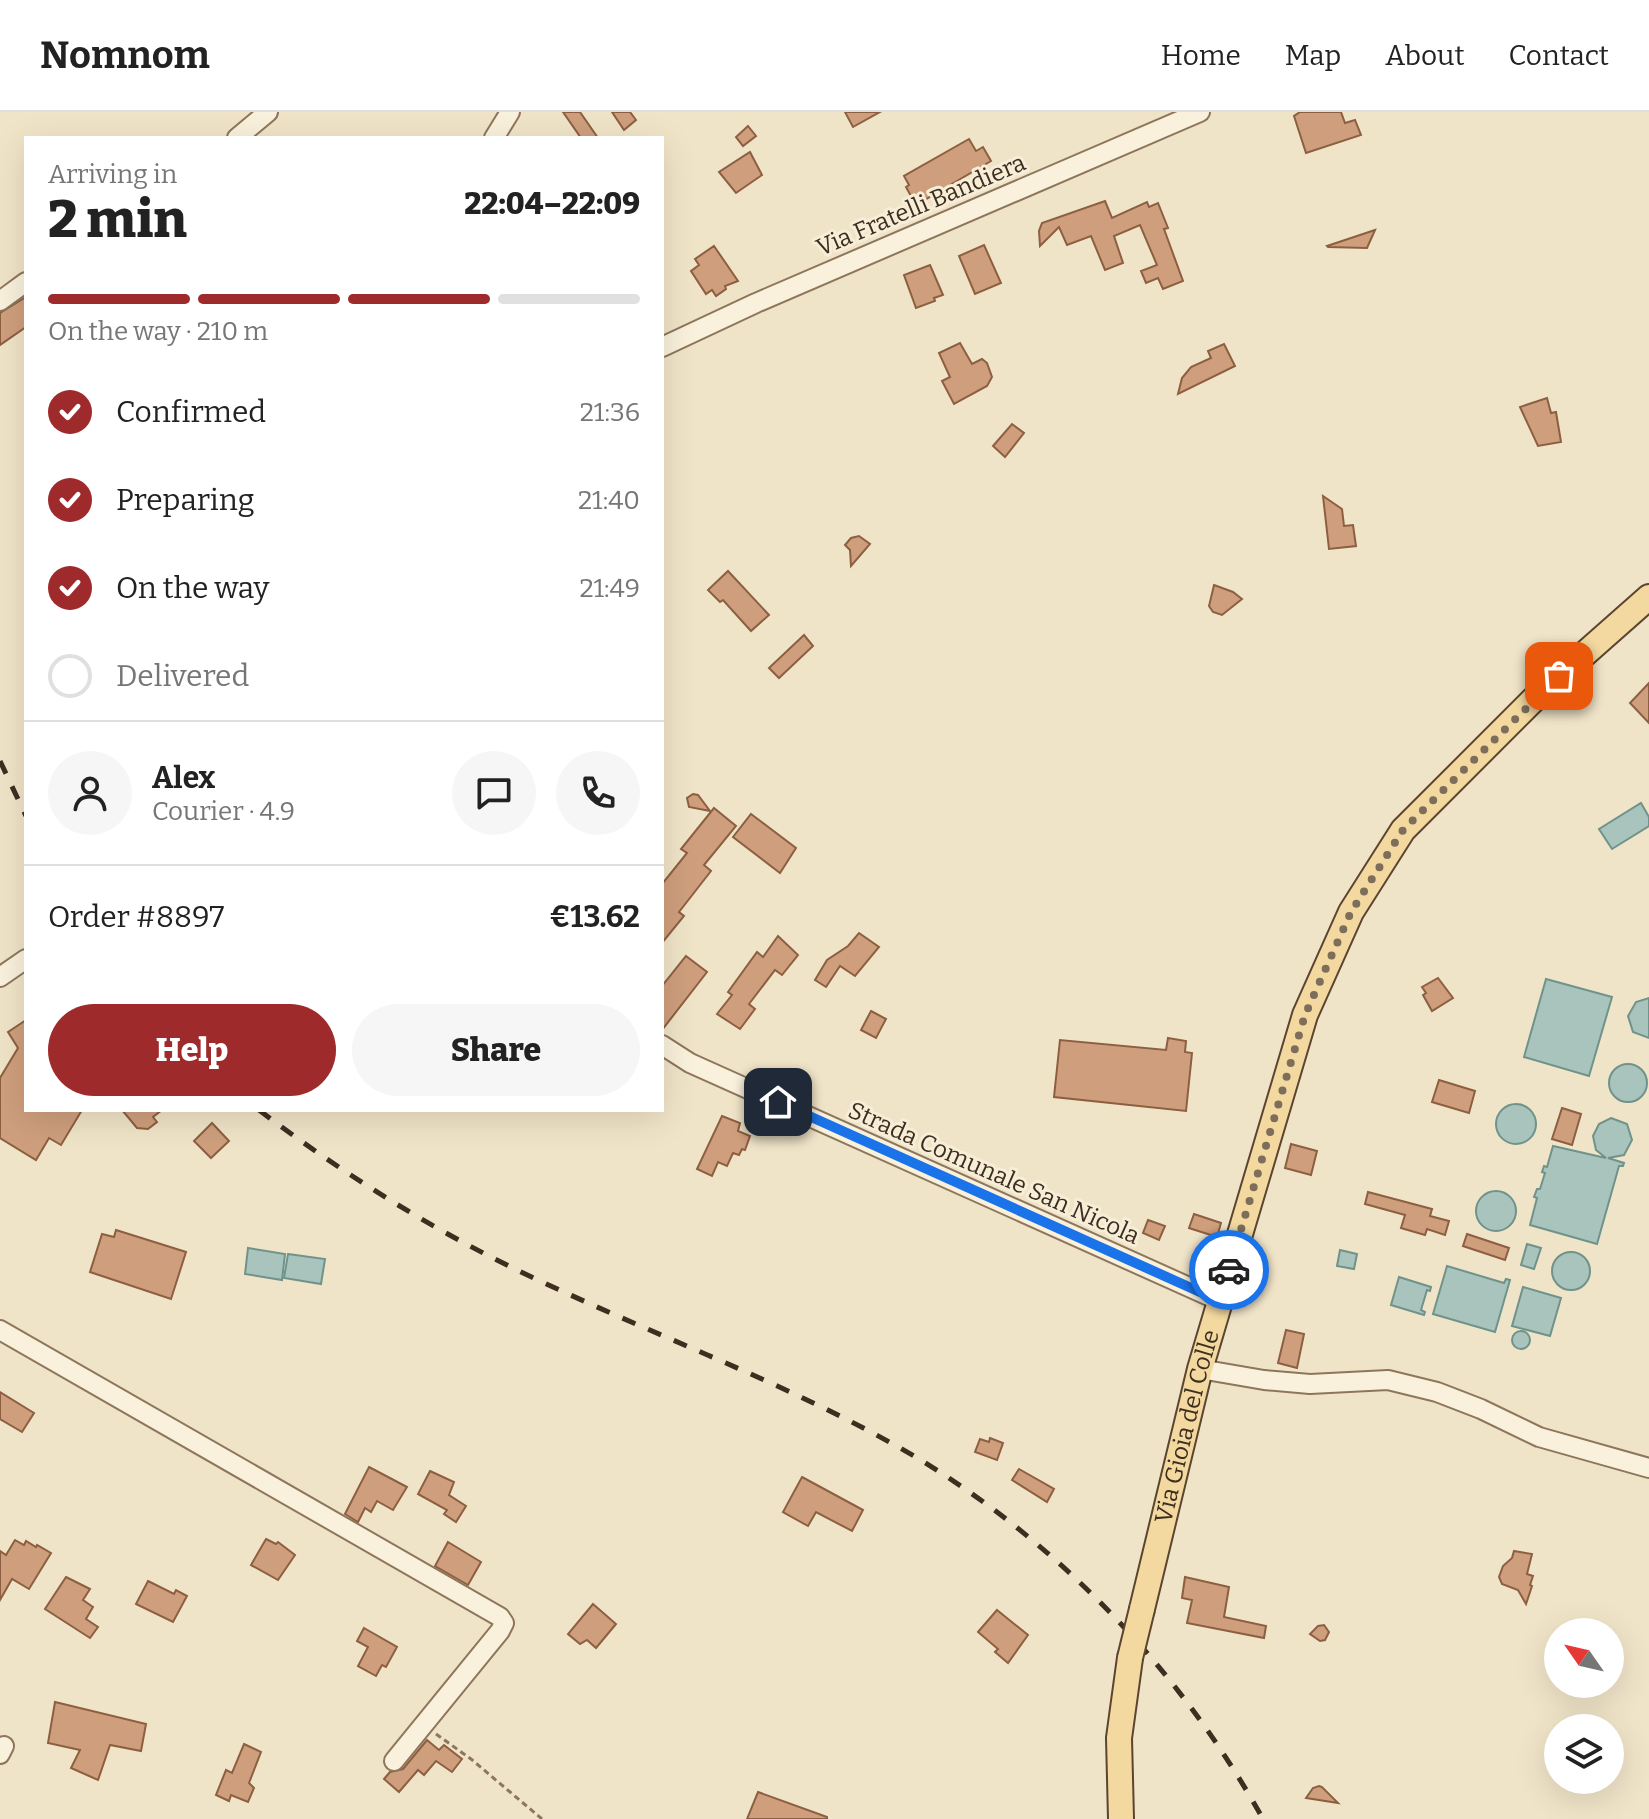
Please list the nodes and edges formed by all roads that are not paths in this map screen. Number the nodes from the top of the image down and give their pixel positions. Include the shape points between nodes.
1 (268, 112) edge
2 (510, 112) edge
3 (1200, 112) edge
4 (239, 136) edge
5 (495, 136) edge
6 (24, 283) edge
7 (0, 301) edge
8 (664, 346) edge
9 (1649, 597) edge
10 (24, 960) edge
11 (0, 977) edge
12 (664, 1046) edge
13 (1220, 1301) junction
14 (0, 1330) edge
15 (1200, 1369) junction
16 (1649, 1468) edge
17 (394, 1761) dead end
18 (1121, 1819) edge

1 - 4 street
2 - 5 street
3 - 8 street, Via Fratelli Bandiera
6 - 7 street
9 - 13 main road, Via Gioia del Colle via 1537,696 1403,830 1351,912 1305,1015
10 - 11 street
12 - 13 street, Strada Comunale San Nicola via 690,1063
13 - 15 main road, Via Gioia del Colle
14 - 17 street via 500,1617 500,1631
15 - 16 street via 1310,1384 1388,1380 1437,1392 1539,1437
15 - 18 main road, Via Gioia del Colle, bridge via 1130,1658 1119,1738

